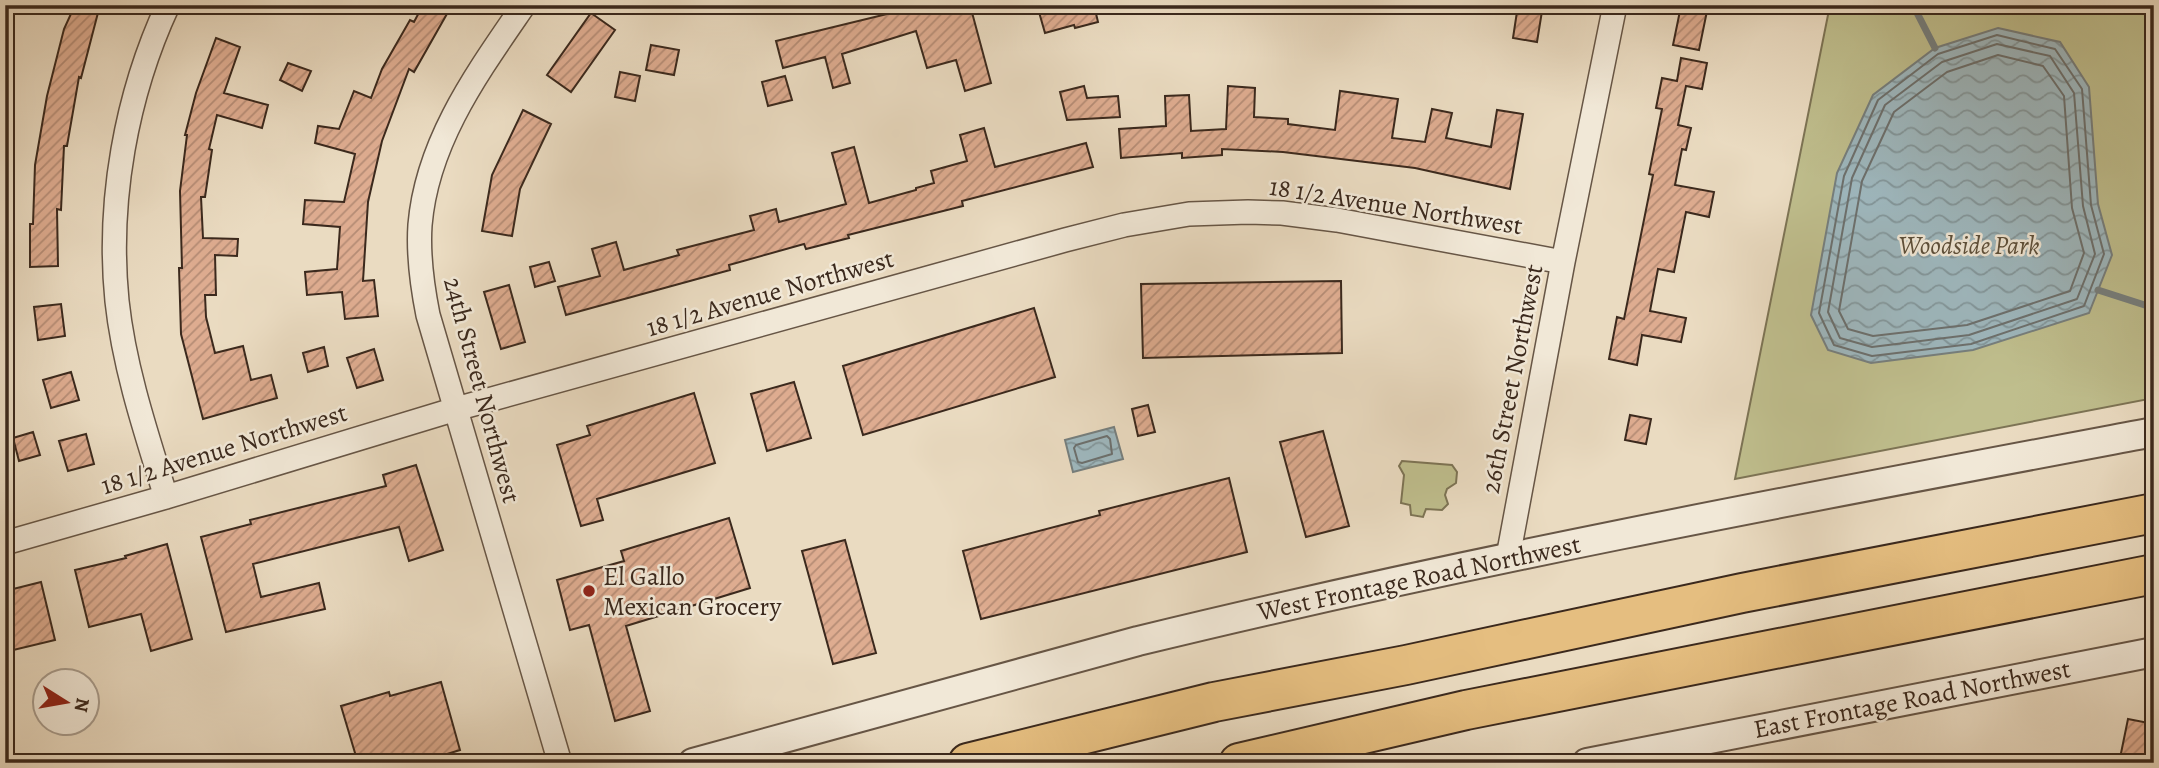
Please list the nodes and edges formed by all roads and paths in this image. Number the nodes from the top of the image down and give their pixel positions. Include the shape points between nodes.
1 (169, 5) edge
2 (524, 5) edge
3 (1615, 5) edge
4 (1563, 262) junction
5 (456, 409) junction
6 (2154, 432) edge
7 (166, 497) junction
8 (2154, 513) edge
9 (5, 543) edge
10 (1508, 557) junction
11 (2154, 575) edge
12 (2154, 652) edge
13 (560, 763) edge
14 (694, 763) edge
15 (968, 763) edge
16 (1239, 763) edge
17 (1587, 763) edge

1 - 7 street via 129,119 120,172 115,258 129,367
2 - 5 street, 24th Street Northwest via 454,114 437,149 427,186 421,276
3 - 4 street, 26th Street Northwest
4 - 5 street, 18 1/2 Avenue Northwest via 1309,216 1189,214 1065,240
4 - 10 street, 26th Street Northwest
5 - 7 street, 18 1/2 Avenue Northwest
5 - 13 street, 24th Street Northwest
6 - 10 street, West Frontage Road Northwest
7 - 9 street, 18 1/2 Avenue Northwest
8 - 15 highway via 1214,702
10 - 14 street, West Frontage Road Northwest via 1138,641
11 - 16 highway via 1466,710
12 - 17 street, East Frontage Road Northwest

